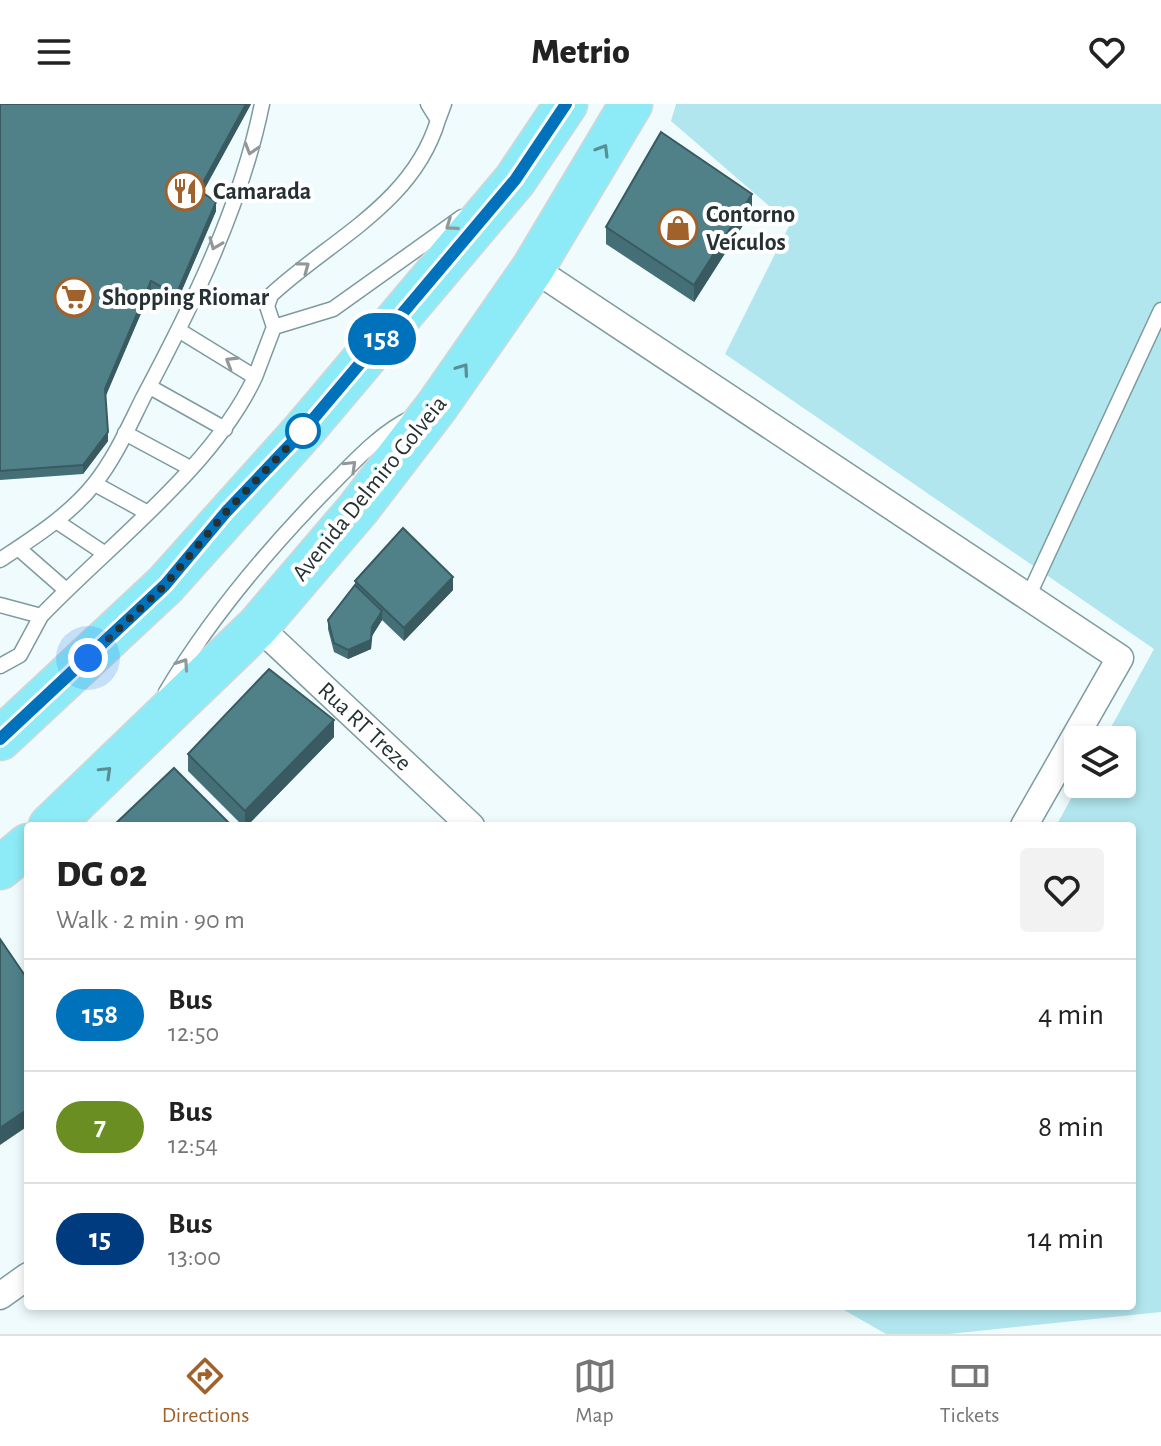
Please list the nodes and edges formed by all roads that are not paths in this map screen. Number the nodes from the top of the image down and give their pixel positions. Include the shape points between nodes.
1 (262, 104) edge
2 (428, 104) edge
3 (444, 104) edge
4 (566, 104) edge
5 (631, 104) edge
6 (438, 120) junction
7 (515, 180) junction
8 (533, 268) junction
9 (1161, 310) edge
10 (274, 327) junction
11 (180, 331) junction
12 (255, 377) junction
13 (150, 387) junction
14 (437, 406) junction
15 (225, 429) junction
16 (125, 433) junction
17 (190, 468) junction
18 (95, 484) junction
19 (146, 512) junction
20 (56, 521) junction
21 (18, 548) junction
22 (104, 553) junction
23 (0, 560) edge
24 (66, 590) junction
25 (1028, 597) junction
26 (0, 605) edge
27 (41, 616) junction
28 (258, 626) junction
29 (0, 666) edge
30 (147, 733) junction
31 (0, 739) edge
32 (54, 822) edge
33 (467, 822) edge
34 (1026, 822) edge
35 (24, 848) edge
36 (0, 868) edge
37 (24, 1279) edge
38 (0, 1296) edge

1 -> 11 lane via 253,150
2 - 6 lane
3 - 6 lane
4 - 7 main road
8 -> 5 main road, Avenida Delmiro Golveia
10 -> 6 lane via 267,306 271,295 350,236 399,188
7 -> 10 lane via 333,309
7 - 31 main road via 165,585
14 -> 8 main road, Avenida Delmiro Golveia
8 - 25 street
9 - 25 lane
10 - 12 lane
12 -> 11 lane
11 - 13 lane
12 - 15 lane
13 - 15 lane
13 - 16 lane
14 - 28 main road, Avenida Delmiro Golveia
30 -> 14 lane via 179,671 272,544 396,425
15 - 17 lane
16 - 17 lane
16 - 18 lane
17 - 19 lane
18 - 19 lane
18 - 20 lane
19 - 22 lane
20 - 21 lane
20 - 22 lane
21 - 23 lane
21 - 24 lane
22 - 24 lane
24 - 27 lane
25 - 34 street via 1120,658
26 - 27 lane
27 - 29 lane via 20,655
28 - 30 main road, Avenida Delmiro Golveia
28 - 33 street, Rua RT Treze
32 -> 30 main road, Avenida Delmiro Golveia
35 - 36 main road
37 - 38 street

